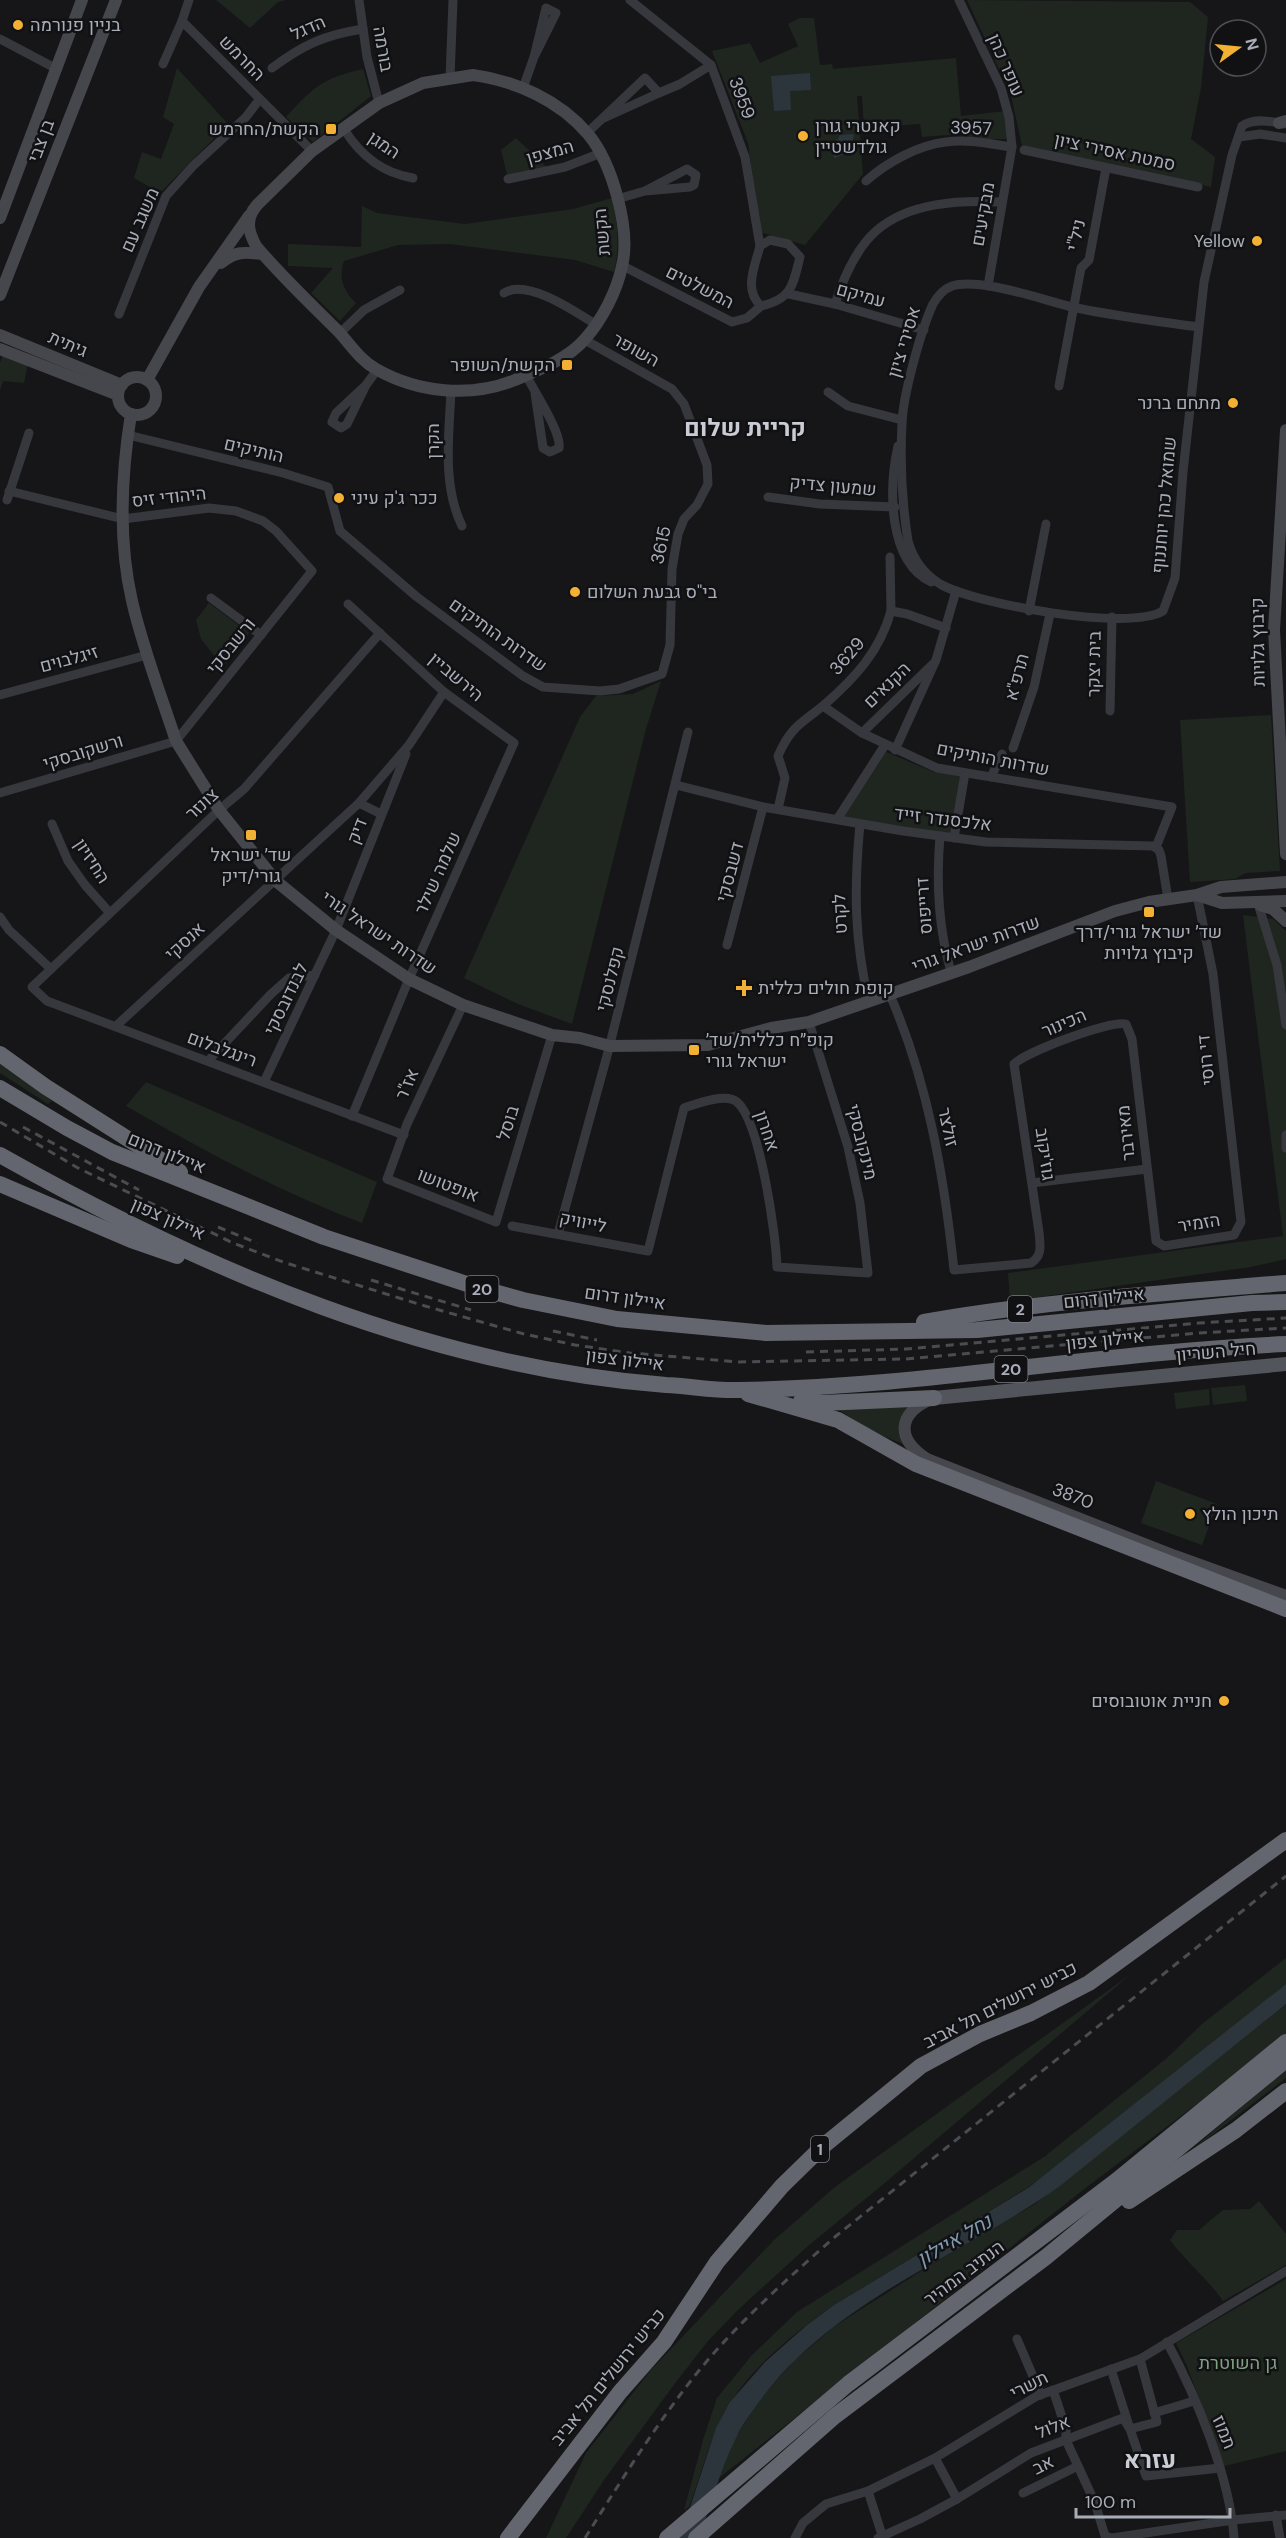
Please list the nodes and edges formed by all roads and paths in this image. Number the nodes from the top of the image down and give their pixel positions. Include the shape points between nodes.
1 (82, 0) edge
2 (116, 0) edge
3 (189, 0) edge
4 (359, 0) edge
5 (453, 0) edge
6 (458, 0) edge
7 (630, 0) edge
8 (959, 0) edge
9 (452, 18) junction
10 (182, 21) junction
11 (363, 29) junction
12 (0, 39) edge
13 (534, 57) dead end
14 (163, 64) dead end
15 (711, 65) junction
16 (55, 68) junction
17 (272, 68) dead end
18 (450, 78) junction
19 (523, 88) junction
20 (659, 93) junction
21 (259, 100) junction
22 (379, 103) junction
23 (604, 118) junction
24 (1284, 122) edge
25 (344, 129) junction
26 (587, 133) junction
27 (1239, 137) junction
28 (1286, 138) edge
29 (1012, 147) junction
30 (1024, 150) dead end
31 (312, 151) junction
32 (601, 153) junction
33 (1106, 168) junction
34 (413, 178) dead end
35 (508, 179) dead end
36 (866, 181) dead end
37 (1198, 187) dead end
38 (645, 191) junction
39 (617, 199) junction
40 (1001, 202) junction
41 (250, 214) junction
42 (0, 218) edge
43 (760, 246) junction
44 (262, 254) junction
45 (623, 266) junction
46 (211, 272) junction
47 (988, 286) junction
48 (400, 290) dead end
49 (504, 293) dead end
50 (789, 294) junction
51 (0, 295) edge
52 (835, 304) junction
53 (761, 306) junction
54 (1074, 307) junction
55 (119, 314) dead end
56 (595, 324) junction
57 (1198, 327) junction
58 (924, 330) junction
59 (340, 333) junction
60 (0, 335) edge
61 (585, 340) junction
62 (0, 350) edge
63 (377, 370) junction
64 (526, 375) junction
65 (147, 380) junction
66 (366, 385) junction
67 (1059, 386) dead end
68 (120, 390) junction
69 (451, 391) junction
70 (828, 392) dead end
71 (535, 393) junction
72 (131, 414) junction
73 (902, 424) junction
74 (1286, 430) edge
75 (29, 433) dead end
76 (128, 435) junction
77 (707, 465) joint
78 (768, 496) dead end
79 (895, 507) junction
80 (123, 519) junction
81 (1046, 524) dead end
82 (462, 526) dead end
83 (340, 531) joint
84 (890, 557) dead end
85 (312, 571) joint
86 (939, 583) junction
87 (956, 591) junction
88 (211, 598) dead end
89 (348, 604) dead end
90 (891, 611) junction
91 (1029, 611) junction
92 (1163, 611) joint
93 (1050, 614) junction
94 (1112, 617) junction
95 (946, 628) junction
96 (380, 633) junction
97 (261, 635) junction
98 (147, 655) junction
99 (936, 660) junction
100 (662, 674) joint
101 (444, 692) junction
102 (0, 695) edge
103 (823, 706) junction
104 (1110, 711) dead end
105 (688, 732) dead end
106 (862, 733) junction
107 (176, 741) junction
108 (513, 743) joint
109 (409, 745) junction
110 (885, 745) junction
111 (1013, 748) dead end
112 (896, 750) junction
113 (1002, 754) dead end
114 (965, 773) junction
115 (991, 777) junction
116 (676, 785) junction
117 (0, 793) edge
118 (359, 803) junction
119 (764, 807) junction
120 (778, 809) junction
121 (219, 810) junction
122 (381, 814) junction
123 (838, 819) junction
124 (52, 824) dead end
125 (860, 824) junction
126 (940, 836) junction
127 (954, 838) junction
128 (1156, 848) junction
129 (1286, 854) edge
130 (276, 881) junction
131 (1286, 882) edge
132 (1197, 895) junction
133 (1167, 899) junction
134 (1286, 901) edge
135 (1254, 904) junction
136 (109, 912) junction
137 (0, 917) edge
138 (1286, 921) edge
139 (336, 930) junction
140 (727, 945) dead end
141 (51, 969) junction
142 (951, 972) junction
143 (315, 975) junction
144 (409, 979) junction
145 (32, 987) joint
146 (890, 995) junction
147 (869, 1002) junction
148 (463, 1005) junction
149 (809, 1022) junction
150 (1126, 1024) joint
151 (1286, 1025) edge
152 (116, 1026) junction
153 (552, 1035) junction
154 (610, 1046) junction
155 (0, 1054) edge
156 (208, 1061) junction
157 (1016, 1062) joint
158 (264, 1082) junction
159 (0, 1088) edge
160 (352, 1116) junction
161 (404, 1135) junction
162 (1286, 1135) edge
163 (1286, 1148) edge
164 (0, 1155) edge
165 (1147, 1169) junction
166 (387, 1179) joint
167 (1032, 1183) junction
168 (0, 1184) edge
169 (211, 1191) junction
170 (496, 1222) joint
171 (1241, 1222) joint
172 (512, 1226) dead end
173 (558, 1234) junction
174 (1156, 1240) joint
175 (648, 1251) joint
176 (1040, 1252) joint
177 (777, 1267) joint
178 (1286, 1274) edge
179 (1286, 1283) edge
180 (1250, 1286) junction
181 (278, 1290) junction
182 (1286, 1302) edge
183 (876, 1331) junction
184 (1286, 1344) edge
185 (1286, 1364) edge
186 (735, 1390) junction
187 (934, 1398) junction
188 (1286, 1596) edge
189 (1286, 1609) edge
190 (1286, 1833) edge
191 (1286, 1840) edge
192 (1237, 1877) junction
193 (1286, 2042) edge
194 (1286, 2060) edge
195 (1286, 2091) edge
196 (1046, 2257) junction
197 (1286, 2271) edge
198 (1017, 2339) dead end
199 (1167, 2343) junction
200 (1140, 2359) junction
201 (1111, 2369) junction
202 (1053, 2390) junction
203 (1041, 2395) junction
204 (1194, 2401) junction
205 (1154, 2413) junction
206 (1130, 2429) junction
207 (1066, 2440) junction
208 (935, 2458) junction
209 (1078, 2466) junction
210 (1220, 2468) junction
211 (868, 2491) junction
212 (1023, 2493) dead end
213 (957, 2499) junction
214 (1281, 2515) edge
215 (1233, 2520) junction
216 (508, 2538) edge
217 (667, 2538) edge
218 (696, 2538) edge
219 (795, 2538) edge
220 (881, 2538) edge
221 (1234, 2538) edge
222 (1280, 2538) edge

1 - 16 street, בן צבי
2 - 51 street, בן צבי
3 - 10 street
4 - 11 street, בורמה
5 - 9 street
6 - 9 street
7 - 15 street, 3959
8 - 29 street, עופר כהן via 1001,88
9 - 18 street
10 - 14 street
10 - 21 street, החרמש
11 - 17 street, הדגל via 304,45
11 - 22 street, בורמה
12 - 16 street
13 - 19 street
15 - 20 street
15 - 43 street, 3959 via 740,139
16 - 42 street, בן צבי
18 - 19 street, הקשת via 473,75 501,79
18 - 22 street, הקשת via 405,90
19 - 26 street, הקשת via 560,108
20 - 23 street
20 - 23 street via 645,78
21 - 31 street, החרמש
21 - 55 street, משגב עם via 166,196
22 - 25 street, הקשת
23 - 26 street
24 - 27 street via 1246,123
25 - 31 street, הקשת
25 - 34 street, המגן via 356,148 371,161
26 - 32 street, הקשת
27 - 28 street via 1260,134
27 - 57 street via 1209,256
29 - 36 street, 3957 via 945,142 899,159
29 - 40 street, מבקיעים
30 - 33 street, סמטת אסירי ציון
31 - 41 street, הקשת
32 - 35 street, המצפן via 566,167
32 - 39 street, הקשת
33 - 37 street, סמטת אסירי ציון
33 - 54 street, ניל"י via 1089,260 1081,268
38 - 38 street via 690,187 696,175 687,169
38 - 39 street
39 - 45 street, הקשת via 622,221
40 - 47 street, מבקיעים
40 - 52 street via 955,202 929,207 909,212 877,230 856,259
41 - 44 street, הקשת via 251,238
41 - 46 street, הקשת
43 - 50 street via 770,240 780,241 800,257
43 - 53 street via 750,290
44 - 46 street, הקשת via 233,254
44 - 59 street, הקשת
45 - 53 street, המשלטים via 732,322 747,318
45 - 56 street, הקשת
46 - 65 street, הקשת via 179,320
47 - 54 street, אסירי ציון
47 - 58 street, אסירי ציון via 968,284 940,294
48 - 59 street via 364,310
49 - 56 street via 518,289 550,298
50 - 52 street, עמיקם
50 - 53 street
52 - 58 street, עמיקם
54 - 57 street, אסירי ציון
54 - 67 street, ניל"י
56 - 61 street, הקשת
57 - 92 street, שמואל כהן יוחננוף via 1175,578
58 - 73 street, אסירי ציון via 906,393
59 - 63 street, הקשת
60 - 68 street, גיתית
61 - 64 street, הקשת via 555,362
61 - 77 street, השופר via 672,389 684,404
62 - 68 street, גיתית
63 - 66 street
63 - 69 street, הקשת via 424,388
64 - 69 street, הקשת via 484,389
64 - 71 street
65 - 68 street via 131,378
65 - 72 street via 156,396 153,407 143,415
66 - 66 street via 336,413 334,425 341,428 347,424
68 - 72 street via 121,407
69 - 82 street, הקרן via 448,443 452,496
70 - 73 street via 848,406
71 - 71 street via 543,448 550,452 559,448 558,440
72 - 76 street, שדרות ישראל גורי
73 - 79 street via 892,471
73 - 86 street, אסירי ציון via 908,541 919,564
74 - 129 street, קיבוץ גלויות via 1274,630
75 - 80 street, היהודי זיס via 8,495
76 - 80 street, שדרות ישראל גורי
76 - 83 street, הותיקים via 328,487
77 - 100 street, 3615 via 708,484 678,534 672,569 670,645
78 - 79 street, שמעון צדיק via 820,504
79 - 86 street via 898,541 907,562 921,577
80 - 85 street, היהודי זיס via 209,508 236,511 263,521 276,531
80 - 98 street, שדרות ישראל גורי via 132,599
81 - 91 street
83 - 100 street, שדרות הותיקים via 417,597 543,687 619,689
84 - 90 street
85 - 97 street, ורשבסקי
86 - 87 street, אסירי ציון
87 - 91 street, אסירי ציון
87 - 95 street, הקנאים
88 - 97 street
89 - 96 street
90 - 95 street
90 - 103 street, 3629 via 878,648
91 - 93 street, אסירי ציון
92 - 94 street, אסירי ציון via 1150,617
93 - 94 street, אסירי ציון
93 - 111 street, תרפ"א via 1034,687
94 - 104 street, בית יצקר
95 - 99 street, הקנאים
96 - 101 street, הירשביין
96 - 121 street, צונזר via 244,789
97 - 107 street, ורשבסקי
98 - 102 street, זיגלבוים
98 - 107 street, שדרות ישראל גורי
99 - 106 street, הקנאים
99 - 112 street, הקנאים
101 - 108 street, הירשביין
101 - 109 street, דיק
103 - 106 street, שדרות הותיקים
103 - 120 street, 3629 via 801,721 786,738 778,756 785,778
105 - 116 street, קפלנסקי
106 - 110 street, שדרות הותיקים
107 - 117 street, ורשקובסקי
107 - 121 street, שדרות ישראל גורי
108 - 144 street, שלמה שילר
109 - 118 street, דיק
109 - 122 street, דיק
110 - 112 street, שדרות הותיקים
110 - 123 street
112 - 114 street, שדרות הותיקים via 937,768
113 - 115 street
114 - 115 street, שדרות הותיקים
114 - 127 street
115 - 128 street, שדרות הותיקים via 1172,807
116 - 119 street, אלכסנדר זייד
116 - 154 street, קפלנסקי
118 - 122 street
118 - 130 street, דיק
119 - 120 street, אלכסנדר זייד
119 - 140 street, דשבסקי
120 - 123 street, אלכסנדר זייד
121 - 130 street, שדרות ישראל גורי
121 - 136 street, צונזר
122 - 139 street, דיק
123 - 125 street, אלכסנדר זייד
124 - 136 street, החיזיון via 68,861
125 - 126 street, אלכסנדר זייד
125 - 147 street, לקרט via 855,878 857,934
126 - 127 street, אלכסנדר זייד
126 - 142 street, דרייפוס via 938,903 942,941
127 - 128 street, אלכסנדר זייד
128 - 133 street via 1161,856
130 - 139 street, שדרות ישראל גורי
130 - 152 street, אנסקי
131 - 132 street, שדרות ישראל גורי via 1221,887
132 - 133 street, שדרות ישראל גורי
132 - 135 street, שדרות ישראל גורי via 1213,902
132 - 171 street, די רוסי via 1213,974
133 - 142 street, שדרות ישראל גורי via 1115,911
134 - 135 street, שדרות ישראל גורי
135 - 138 street via 1273,909
135 - 151 street via 1277,964
136 - 141 street, צונזר
137 - 141 street
139 - 143 street, לבנדובסקי
139 - 144 street, שדרות ישראל גורי
141 - 145 street, צונזר
142 - 146 street, שדרות ישראל גורי
143 - 156 street via 289,978
143 - 158 street, לבנדובסקי
144 - 148 street, שדרות ישראל גורי
144 - 160 street, שלמה שילר
145 - 152 street, רינגלבלום via 47,1000
146 - 147 street, שדרות ישראל גורי
146 - 176 street, זולצר via 914,1059 931,1122 954,1269 1031,1263
147 - 149 street, שדרות ישראל גורי
148 - 153 street, שדרות ישראל גורי
148 - 161 street, אז"ר
149 - 154 street, שדרות ישראל גורי via 708,1045
149 - 177 street, מינקובסקי via 848,1148 860,1203 868,1274
150 - 157 street, הכינור via 1098,1027
150 - 165 street, מאירבר via 1132,1039
152 - 156 street, רינגלבלום
153 - 154 street, שדרות ישראל גורי
153 - 170 street, בוסל
154 - 173 street, קפלנסקי
155 - 169 highway
156 - 158 street, רינגלבלום
157 - 167 street, גוז'יקוב via 1013,1069
158 - 160 street, רינגלבלום
159 - 169 highway, איילון דרום / 20 via 112,1152
160 - 161 street, רינגלבלום
161 - 166 street, אז"ר
162 - 163 street
164 - 181 highway, איילון צפון / 20 via 126,1222
165 - 167 street
165 - 174 street, מאירבר
166 - 170 street, אופטושו
167 - 176 street, גוז'יקוב
168 - 181 highway via 130,1240
169 - 183 highway, איילון דרום / 20 via 430,1274 570,1310 734,1331
171 - 174 street, הזמיר via 1234,1235 1164,1246
172 - 173 street, לייוויק
173 - 175 street, לייוויק
175 - 177 street, אחרון via 684,1108 709,1099 732,1100 737,1101 748,1118 767,1181
178 - 180 highway
179 - 180 highway, 2
180 - 183 highway, 2 via 969,1314
181 - 186 highway, איילון צפון / 20 via 384,1327 496,1358 621,1381
182 - 183 highway, איילון דרום / 20 via 977,1330
184 - 186 highway, איילון צפון / 20 via 914,1379
185 - 187 main road, חיל השריון
186 - 187 highway via 823,1403
186 - 189 highway via 838,1420 916,1464
187 - 188 street, 3870 via 915,1408 904,1430 908,1444 927,1459
190 - 192 highway
191 - 192 highway, כביש ירושלים תל אביב / 1
192 - 216 highway, כביש ירושלים תל אביב / 1 via 1089,1983 921,2066 822,2147 782,2186 724,2254 664,2343 620,2392
193 - 217 highway, הנתיב המהיר via 1107,2188 848,2384
194 - 196 highway
195 - 196 highway via 1236,2130
196 - 218 highway via 867,2391
197 - 199 street, תשרי
198 - 203 street
199 - 200 street, תשרי
199 - 204 street, תמוז
200 - 201 street, תשרי
200 - 205 street
201 - 202 street, תשרי
201 - 206 street
202 - 203 street, תשרי
202 - 207 street
203 - 208 street, תשרי
204 - 205 street
204 - 210 street, תמוז
205 - 206 street via 1157,2422
206 - 207 street, אלול via 1123,2418
206 - 210 street via 1146,2476
207 - 209 street
207 - 213 street, אלול via 1031,2453
208 - 211 street, תשרי
208 - 213 street
209 - 212 street, אב
209 - 215 street via 1105,2536
210 - 215 street, תמוז
211 - 219 street, תשרי via 826,2504 803,2523
211 - 220 street
213 - 220 street, אלול
214 - 215 street
214 - 222 street
215 - 221 street, תמוז

